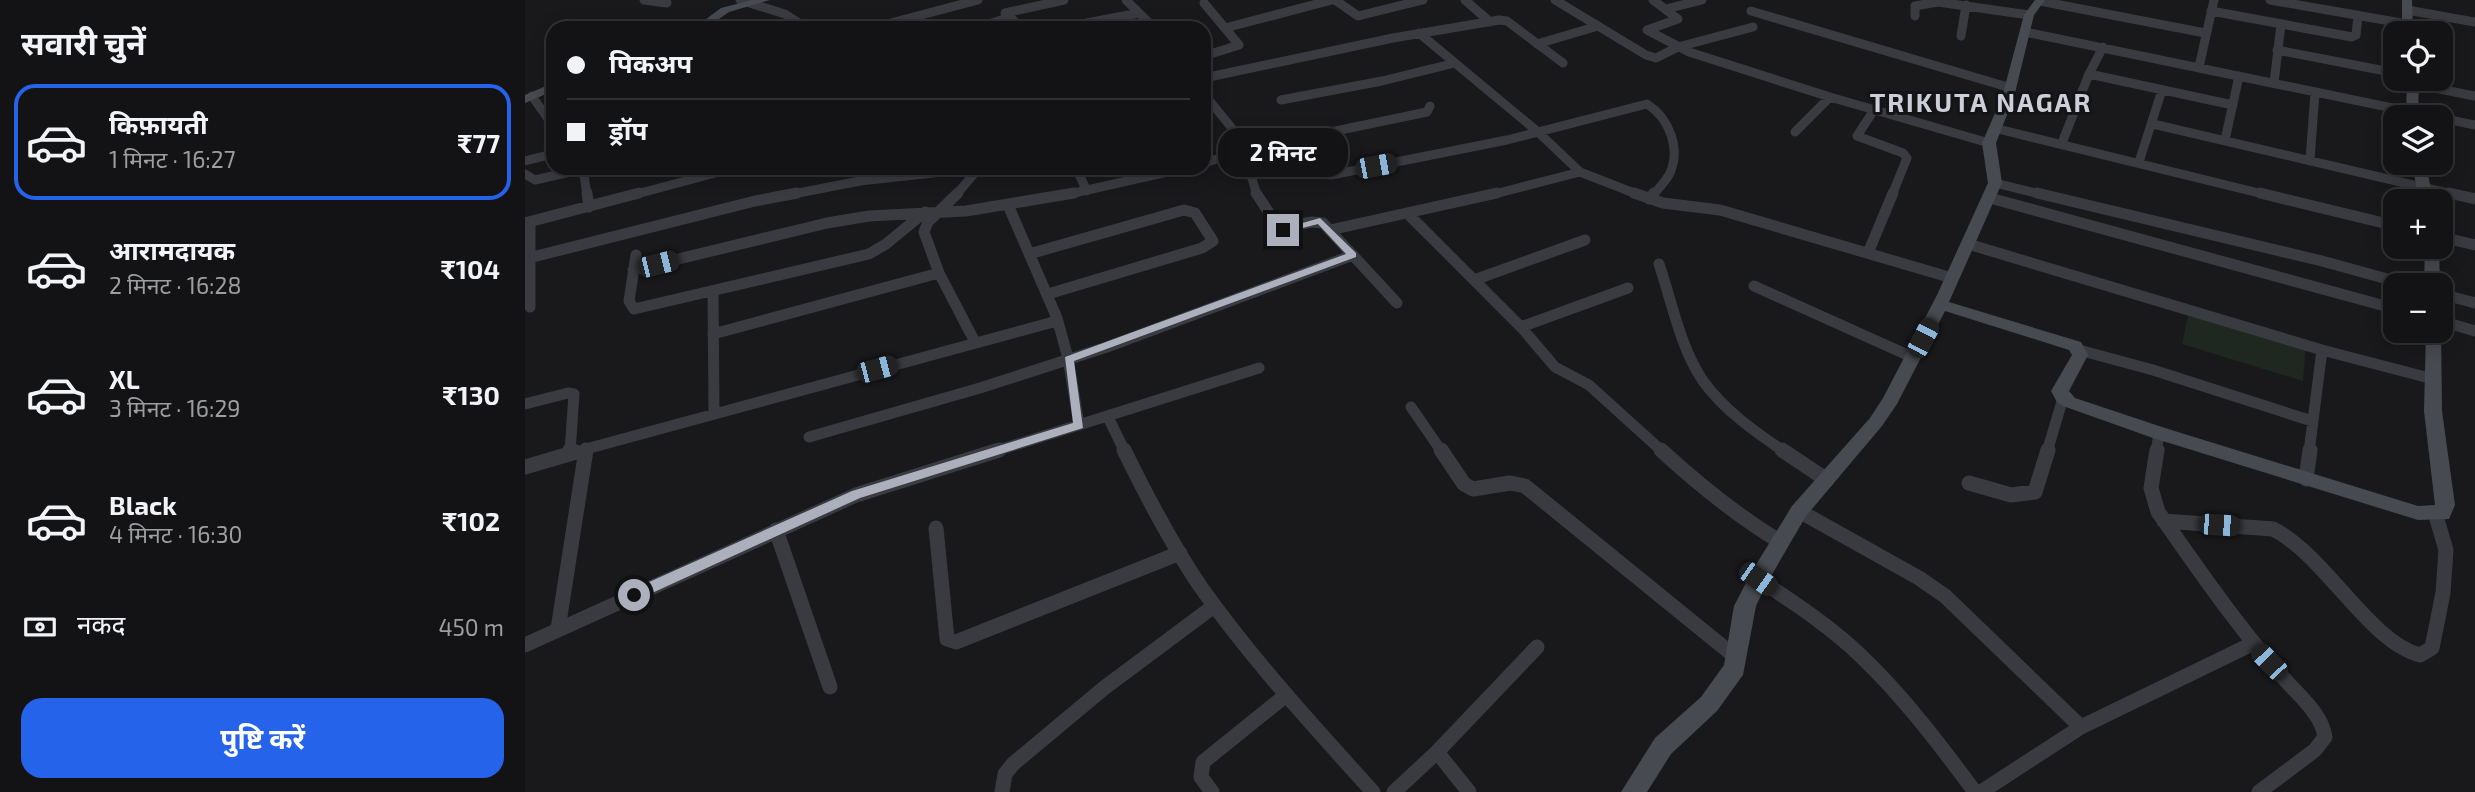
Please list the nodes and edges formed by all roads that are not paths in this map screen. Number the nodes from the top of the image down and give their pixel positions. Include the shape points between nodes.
1 (645, 0) edge
2 (765, 0) edge
3 (978, 0) edge
4 (1059, 0) edge
5 (1126, 0) edge
6 (1333, 0) edge
7 (1390, 0) edge
8 (1423, 0) edge
9 (1465, 0) edge
10 (1555, 0) edge
11 (1653, 0) edge
12 (1702, 0) edge
13 (2040, 0) edge
14 (2201, 0) edge
15 (2270, 0) edge
16 (1936, 1) edge
17 (743, 2) edge
18 (2299, 2) edge
19 (667, 3) dead end
20 (1204, 3) dead end
21 (2213, 4) edge
22 (1966, 5) junction
23 (2407, 5) edge
24 (1397, 6) junction
25 (1666, 9) junction
26 (1751, 11) dead end
27 (1139, 13) junction
28 (2029, 15) junction
29 (2358, 15) junction
30 (1915, 16) dead end
31 (1010, 17) junction
32 (707, 21) edge
33 (796, 21) edge
34 (898, 21) edge
35 (998, 21) edge
36 (1014, 21) edge
37 (1097, 21) edge
38 (1147, 21) edge
39 (1490, 22) junction
40 (2383, 22) edge
41 (2475, 22) edge
42 (2281, 24) junction
43 (1598, 26) junction
44 (1753, 27) dead end
45 (1225, 28) junction
46 (2025, 32) junction
47 (1419, 33) junction
48 (2205, 33) junction
49 (1961, 36) dead end
50 (1537, 44) junction
51 (1678, 47) junction
52 (2103, 47) junction
53 (2277, 50) junction
54 (1211, 54) edge
55 (1455, 63) junction
56 (1563, 63) dead end
57 (2199, 67) junction
58 (2383, 70) edge
59 (2088, 74) junction
60 (2239, 76) junction
61 (1211, 77) edge
62 (2274, 83) junction
63 (2011, 88) junction
64 (2162, 90) junction
65 (546, 91) edge
66 (2453, 91) edge
67 (2315, 92) junction
68 (2475, 96) edge
69 (1830, 97) junction
70 (529, 98) edge
71 (1281, 100) dead end
72 (1211, 102) edge
73 (2234, 105) junction
74 (1430, 106) dead end
75 (2383, 108) edge
76 (1874, 110) junction
77 (546, 118) edge
78 (2453, 121) edge
79 (2153, 124) junction
80 (2475, 125) edge
81 (1994, 128) junction
82 (1538, 132) junction
83 (1795, 132) dead end
84 (2225, 140) junction
85 (1989, 143) junction
86 (2061, 143) junction
87 (1249, 149) junction
88 (1313, 155) dead end
89 (546, 156) edge
90 (2309, 160) junction
91 (525, 161) edge
92 (1211, 161) edge
93 (2139, 162) junction
94 (1249, 169) dead end
95 (1580, 172) junction
96 (525, 174) edge
97 (558, 175) edge
98 (586, 175) edge
99 (708, 175) edge
100 (914, 175) edge
101 (973, 175) edge
102 (1079, 175) edge
103 (1152, 175) edge
104 (530, 181) edge
105 (1994, 183) junction
106 (2408, 189) edge
107 (1087, 191) junction
108 (2453, 197) edge
109 (1990, 198) junction
110 (1649, 199) junction
111 (2475, 199) edge
112 (1008, 205) junction
113 (589, 207) junction
114 (931, 212) junction
115 (1409, 215) junction
116 (528, 222) edge
117 (2383, 223) edge
118 (1330, 230) junction
119 (1585, 240) dead end
120 (2453, 240) edge
121 (1968, 244) junction
122 (2475, 245) edge
123 (1868, 253) junction
124 (1029, 254) junction
125 (636, 255) dead end
126 (1353, 255) junction
127 (528, 258) edge
128 (1659, 264) dead end
129 (633, 270) junction
130 (939, 273) junction
131 (1952, 278) junction
132 (2383, 278) edge
133 (1474, 280) junction
134 (1754, 286) dead end
135 (1628, 288) dead end
136 (713, 291) junction
137 (1048, 294) junction
138 (2453, 297) edge
139 (1397, 303) dead end
140 (2475, 303) edge
141 (1941, 305) junction
142 (2383, 305) edge
143 (530, 307) dead end
144 (1057, 321) junction
145 (2453, 325) edge
146 (1521, 327) junction
147 (2475, 331) edge
148 (713, 334) junction
149 (975, 342) junction
150 (2434, 343) edge
151 (2079, 349) junction
152 (2322, 350) junction
153 (1912, 358) junction
154 (1069, 359) junction
155 (1259, 368) dead end
156 (2433, 379) junction
157 (2063, 398) junction
158 (525, 404) edge
159 (1411, 407) dead end
160 (713, 414) junction
161 (1108, 417) junction
162 (2312, 421) junction
163 (1079, 425) junction
164 (2159, 433) junction
165 (809, 437) dead end
166 (586, 449) junction
167 (570, 454) junction
168 (525, 467) edge
169 (2306, 479) junction
170 (1827, 480) junction
171 (1969, 483) dead end
172 (1799, 511) junction
173 (2436, 516) junction
174 (2164, 521) junction
175 (936, 528) dead end
176 (776, 530) junction
177 (1779, 541) junction
178 (1180, 553) junction
179 (1758, 579) junction
180 (1215, 606) junction
181 (558, 629) junction
182 (2252, 644) junction
183 (525, 645) edge
184 (1537, 647) dead end
185 (1738, 659) junction
186 (830, 687) dead end
187 (1285, 696) junction
188 (2081, 727) junction
189 (1437, 752) junction
190 (2264, 791) edge
191 (1002, 792) edge
192 (1212, 792) edge
193 (1373, 792) edge
194 (1394, 792) edge
195 (1469, 792) edge
196 (1633, 792) edge
197 (1975, 792) edge
198 (1981, 792) edge

1 - 19 street
2 - 17 street
3 - 34 street
4 - 31 street via 1005,13
5 - 27 street
6 - 24 street via 1358,16
6 - 45 street
7 - 24 street
8 - 24 street
9 - 39 street
10 - 43 street
11 - 25 street
12 - 25 street
13 - 28 street
13 - 48 street via 2118,11
14 - 21 street
15 - 18 street
16 - 22 street
16 - 30 street via 1915,6
17 - 32 street
17 - 33 street via 785,13
18 - 29 street
20 - 45 street
21 - 42 street
21 - 48 street
22 - 28 street
22 - 49 street
23 - 41 street
25 - 51 street via 1677,20 1647,30
26 - 63 street
27 - 37 street
27 - 38 street
28 - 46 street
29 - 40 street
29 - 42 street via 2354,37
31 - 35 street
31 - 36 street
39 - 47 street
39 - 50 street via 1507,21
42 - 53 street
43 - 50 street
43 - 51 street via 1653,58
44 - 51 street
45 - 54 street via 1238,47
46 - 52 street
46 - 63 street
47 - 55 street
47 - 61 street
48 - 57 street
50 - 56 street
51 - 69 street
52 - 57 street
52 - 59 street
53 - 58 street
53 - 62 street
55 - 71 street
55 - 82 street
57 - 60 street
59 - 64 street
59 - 86 street
60 - 62 street
60 - 73 street
62 - 67 street
63 - 81 street
64 - 73 street
64 - 79 street
65 - 70 street
66 - 68 street
67 - 75 street
67 - 90 street
69 - 76 street
69 - 83 street
70 - 77 street
72 - 87 street
73 - 84 street
74 - 87 street via 1427,112
76 - 85 street
76 - 123 street via 1857,136 1907,158
78 - 80 street
79 - 84 street
79 - 93 street
81 - 85 street
81 - 86 street
82 - 88 street via 1331,175 1325,174
82 - 95 street
82 - 110 street via 1643,104 1651,106 1671,132 1674,154 1670,172
84 - 90 street
85 - 105 street
86 - 93 street
87 - 92 street
89 - 91 street
90 - 106 street
93 - 117 street
94 - 118 street via 1255,192 1279,228 1315,220
95 - 110 street
95 - 115 street
96 - 104 street
97 - 104 street
98 - 113 street
99 - 113 street
100 - 127 street via 755,201
101 - 114 street via 960,191
102 - 107 street
103 - 107 street
105 - 109 street
105 - 132 street
107 - 112 street
108 - 111 street
109 - 121 street
109 - 142 street
110 - 123 street via 1720,210
112 - 114 street
112 - 124 street
113 - 116 street
114 - 129 street via 828,223
114 - 130 street via 924,232
114 - 136 street via 869,254
115 - 118 street
115 - 133 street
116 - 127 street
118 - 126 street
119 - 133 street
120 - 122 street
121 - 131 street
121 - 152 street
123 - 131 street
124 - 137 street
124 - 137 street via 1184,210 1195,212 1213,241 1209,246
125 - 129 street
126 - 139 street
126 - 154 street
127 - 143 street
128 - 170 street via 1694,363 1709,388 1734,413
129 - 136 street via 629,301 634,309
130 - 148 street
130 - 149 street
131 - 141 street
133 - 146 street
134 - 153 street
135 - 146 street
136 - 148 street
137 - 144 street
138 - 140 street
141 - 151 street
141 - 153 street
144 - 149 street
144 - 154 street
145 - 147 street
146 - 177 street via 1555,367 1589,385 1701,486
148 - 160 street
149 - 160 street
150 - 156 street
151 - 157 street via 2060,391
151 - 162 street
152 - 156 street
152 - 162 street
153 - 170 street via 1891,400
154 - 163 street
154 - 165 street
155 - 161 street
156 - 173 street via 2445,505
157 - 164 street
157 - 171 street via 2035,492 2016,494
158 - 167 street via 573,394
159 - 185 street via 1464,484 1473,489 1510,483 1525,486
160 - 166 street
161 - 163 street
161 - 178 street
162 - 169 street
163 - 176 street via 856,495
164 - 169 street
164 - 174 street via 2151,488
166 - 167 street
166 - 181 street
167 - 168 street
169 - 173 street
170 - 172 street
172 - 177 street
172 - 188 street via 1945,596
173 - 174 street via 2447,550 2442,593 2432,648 2416,656 2393,641 2281,533
174 - 182 street
175 - 178 street via 947,639 956,642
176 - 181 street
176 - 186 street
177 - 179 street
178 - 180 street
179 - 185 street via 1745,606
179 - 197 street via 1842,639 1874,670 1918,716
180 - 187 street
180 - 191 street via 1104,688 1013,764 1005,774
181 - 183 street
182 - 188 street
182 - 190 street via 2310,707 2325,737
184 - 189 street
185 - 196 street via 1709,705 1663,746
187 - 192 street via 1203,762 1201,777
187 - 193 street
188 - 198 street
189 - 194 street
189 - 195 street

